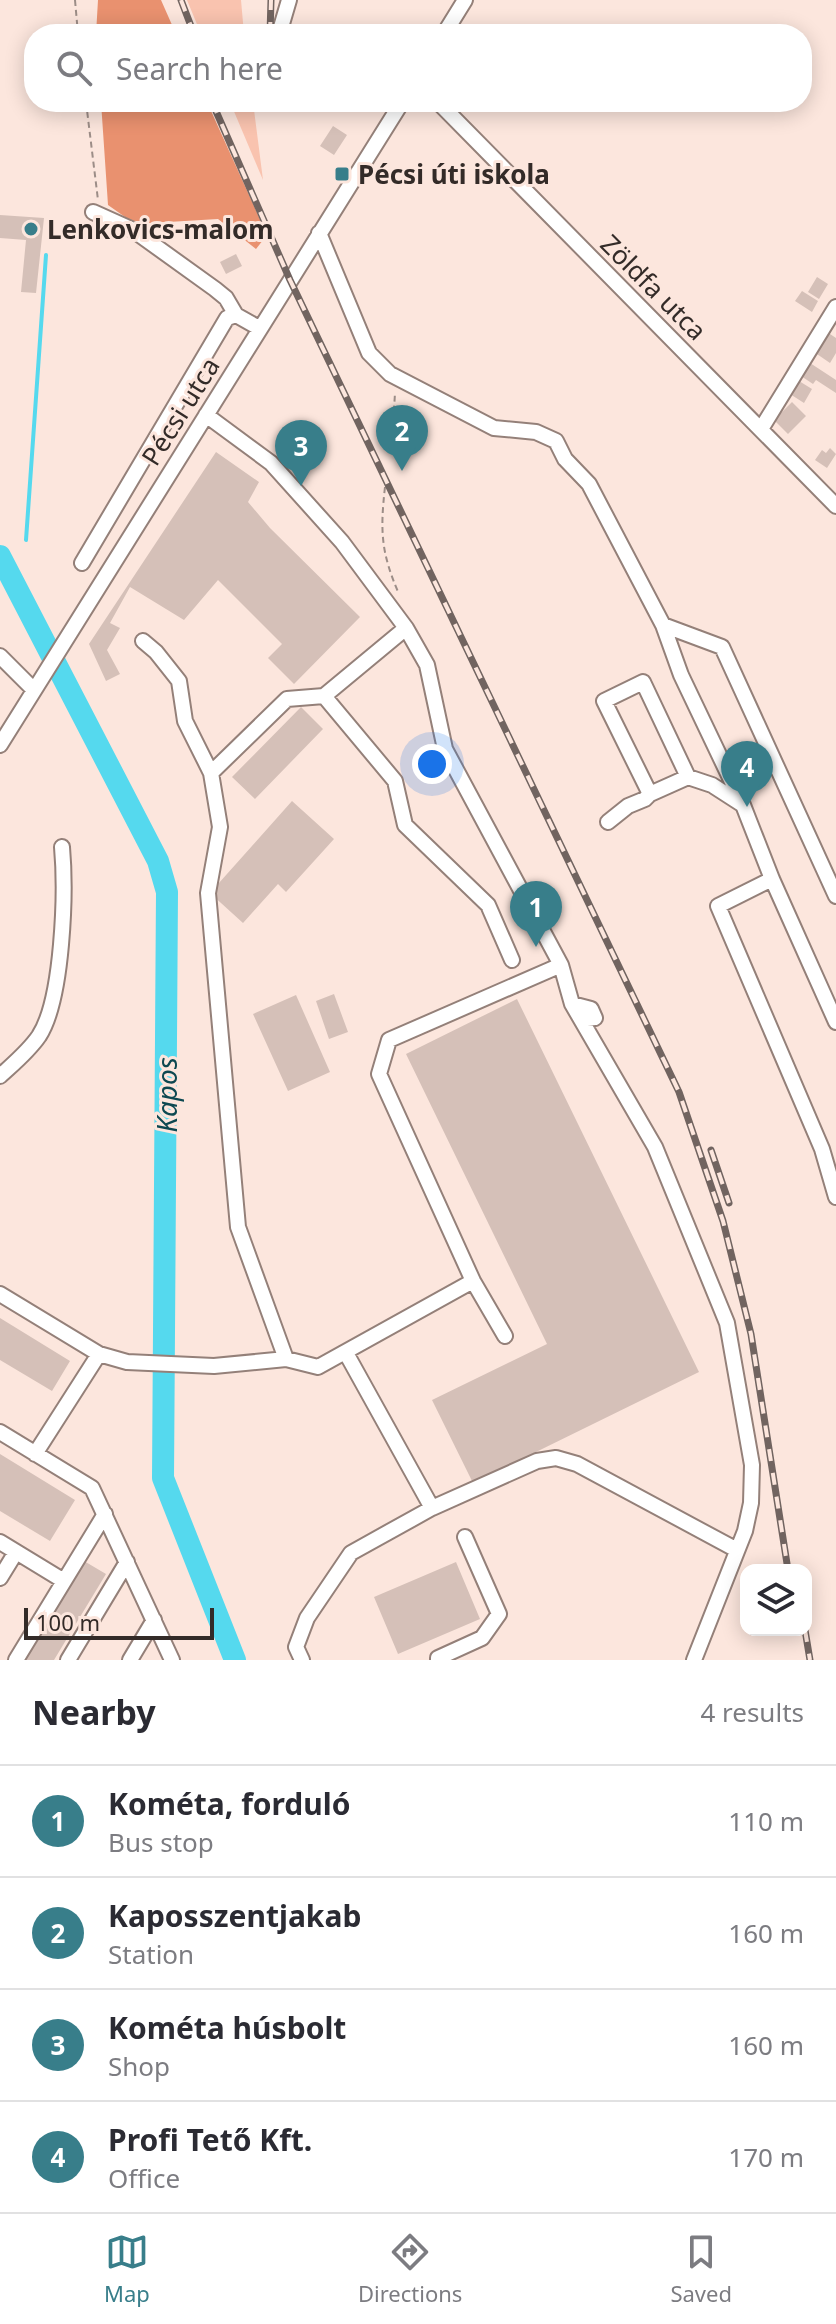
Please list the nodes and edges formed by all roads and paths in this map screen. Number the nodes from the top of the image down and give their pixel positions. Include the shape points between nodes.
1 (75, 0) edge
2 (289, 0) edge
3 (465, 0) edge
4 (77, 24) edge
5 (282, 24) edge
6 (450, 24) edge
7 (87, 112) edge
8 (396, 112) edge
9 (448, 112) edge
10 (97, 213) joint
11 (319, 233) junction
12 (836, 307) edge
13 (236, 315) junction
14 (259, 328) junction
15 (401, 379) junction
16 (206, 415) junction
17 (761, 429) junction
18 (387, 450) dead end
19 (385, 487) dead end
20 (836, 506) edge
21 (82, 563) dead end
22 (403, 603) dead end
23 (663, 625) junction
24 (406, 628) junction
25 (143, 641) dead end
26 (0, 656) edge
27 (38, 684) junction
28 (324, 696) junction
29 (0, 745) edge
30 (211, 773) junction
31 (688, 777) junction
32 (650, 794) junction
33 (743, 805) junction
34 (608, 822) dead end
35 (62, 847) dead end
36 (772, 879) junction
37 (836, 896) edge
38 (512, 960) dead end
39 (561, 965) junction
40 (836, 1022) edge
41 (0, 1076) edge
42 (836, 1197) edge
43 (473, 1281) junction
44 (0, 1294) edge
45 (505, 1336) dead end
46 (346, 1353) junction
47 (99, 1354) junction
48 (286, 1359) junction
49 (0, 1432) edge
50 (35, 1454) junction
51 (432, 1508) junction
52 (105, 1514) junction
53 (465, 1537) dead end
54 (0, 1542) edge
55 (737, 1550) junction
56 (16, 1552) junction
57 (127, 1562) junction
58 (0, 1578) edge
59 (64, 1581) junction
60 (154, 1620) junction
61 (16, 1660) edge
62 (68, 1660) edge
63 (130, 1660) edge
64 (172, 1660) edge
65 (302, 1660) edge
66 (438, 1660) edge
67 (694, 1660) edge

1 - 4 path
2 - 5 street
3 - 6 street
7 - 10 path
8 - 11 street, Pécsi utca
9 - 17 street, Zöldfa utca
10 - 13 street via 133,230 215,289
11 - 14 street, Pécsi utca
11 - 15 street via 369,353
12 - 17 street
13 - 14 street
13 - 21 street via 227,318
14 - 16 street, Pécsi utca
15 - 18 path
15 - 23 street via 494,428 536,432 556,441 589,484
16 - 24 street via 271,463 342,542
16 - 27 street, Pécsi utca
17 - 20 street, Zöldfa utca
19 - 22 path via 381,534
23 - 33 street
23 - 37 street via 722,647
24 - 28 street
24 - 39 street via 427,665 445,749
25 - 30 street via 179,681 185,721
26 - 27 street
27 - 29 street, Pécsi utca
28 - 30 street via 287,699
28 - 38 street via 395,781 405,825 488,905
30 - 48 street via 220,827 208,893 238,1227
31 - 32 street
31 - 32 street via 643,682 604,701
31 - 33 street
32 - 34 street
33 - 36 street
35 - 41 street via 66,885 53,1002 39,1035
36 - 40 street
36 - 42 street via 718,906 822,1149
39 - 43 street via 389,1040 379,1074
39 - 55 street via 575,1009 655,1147 727,1323 752,1465 751,1503
43 - 45 street
43 - 46 street
44 - 47 street
46 - 48 street via 318,1367
46 - 51 street
47 - 48 street via 127,1362 214,1366
47 - 50 street
49 - 50 street
50 - 52 street via 92,1488
51 - 55 street via 537,1461 556,1458 619,1485
51 - 65 street via 351,1553 307,1618 296,1647
52 - 57 street
52 - 59 street
53 - 66 street via 499,1614 482,1638
54 - 56 street
55 - 67 street
56 - 58 street
56 - 59 street
57 - 60 street
57 - 62 street
59 - 61 street
60 - 63 street
60 - 64 street

